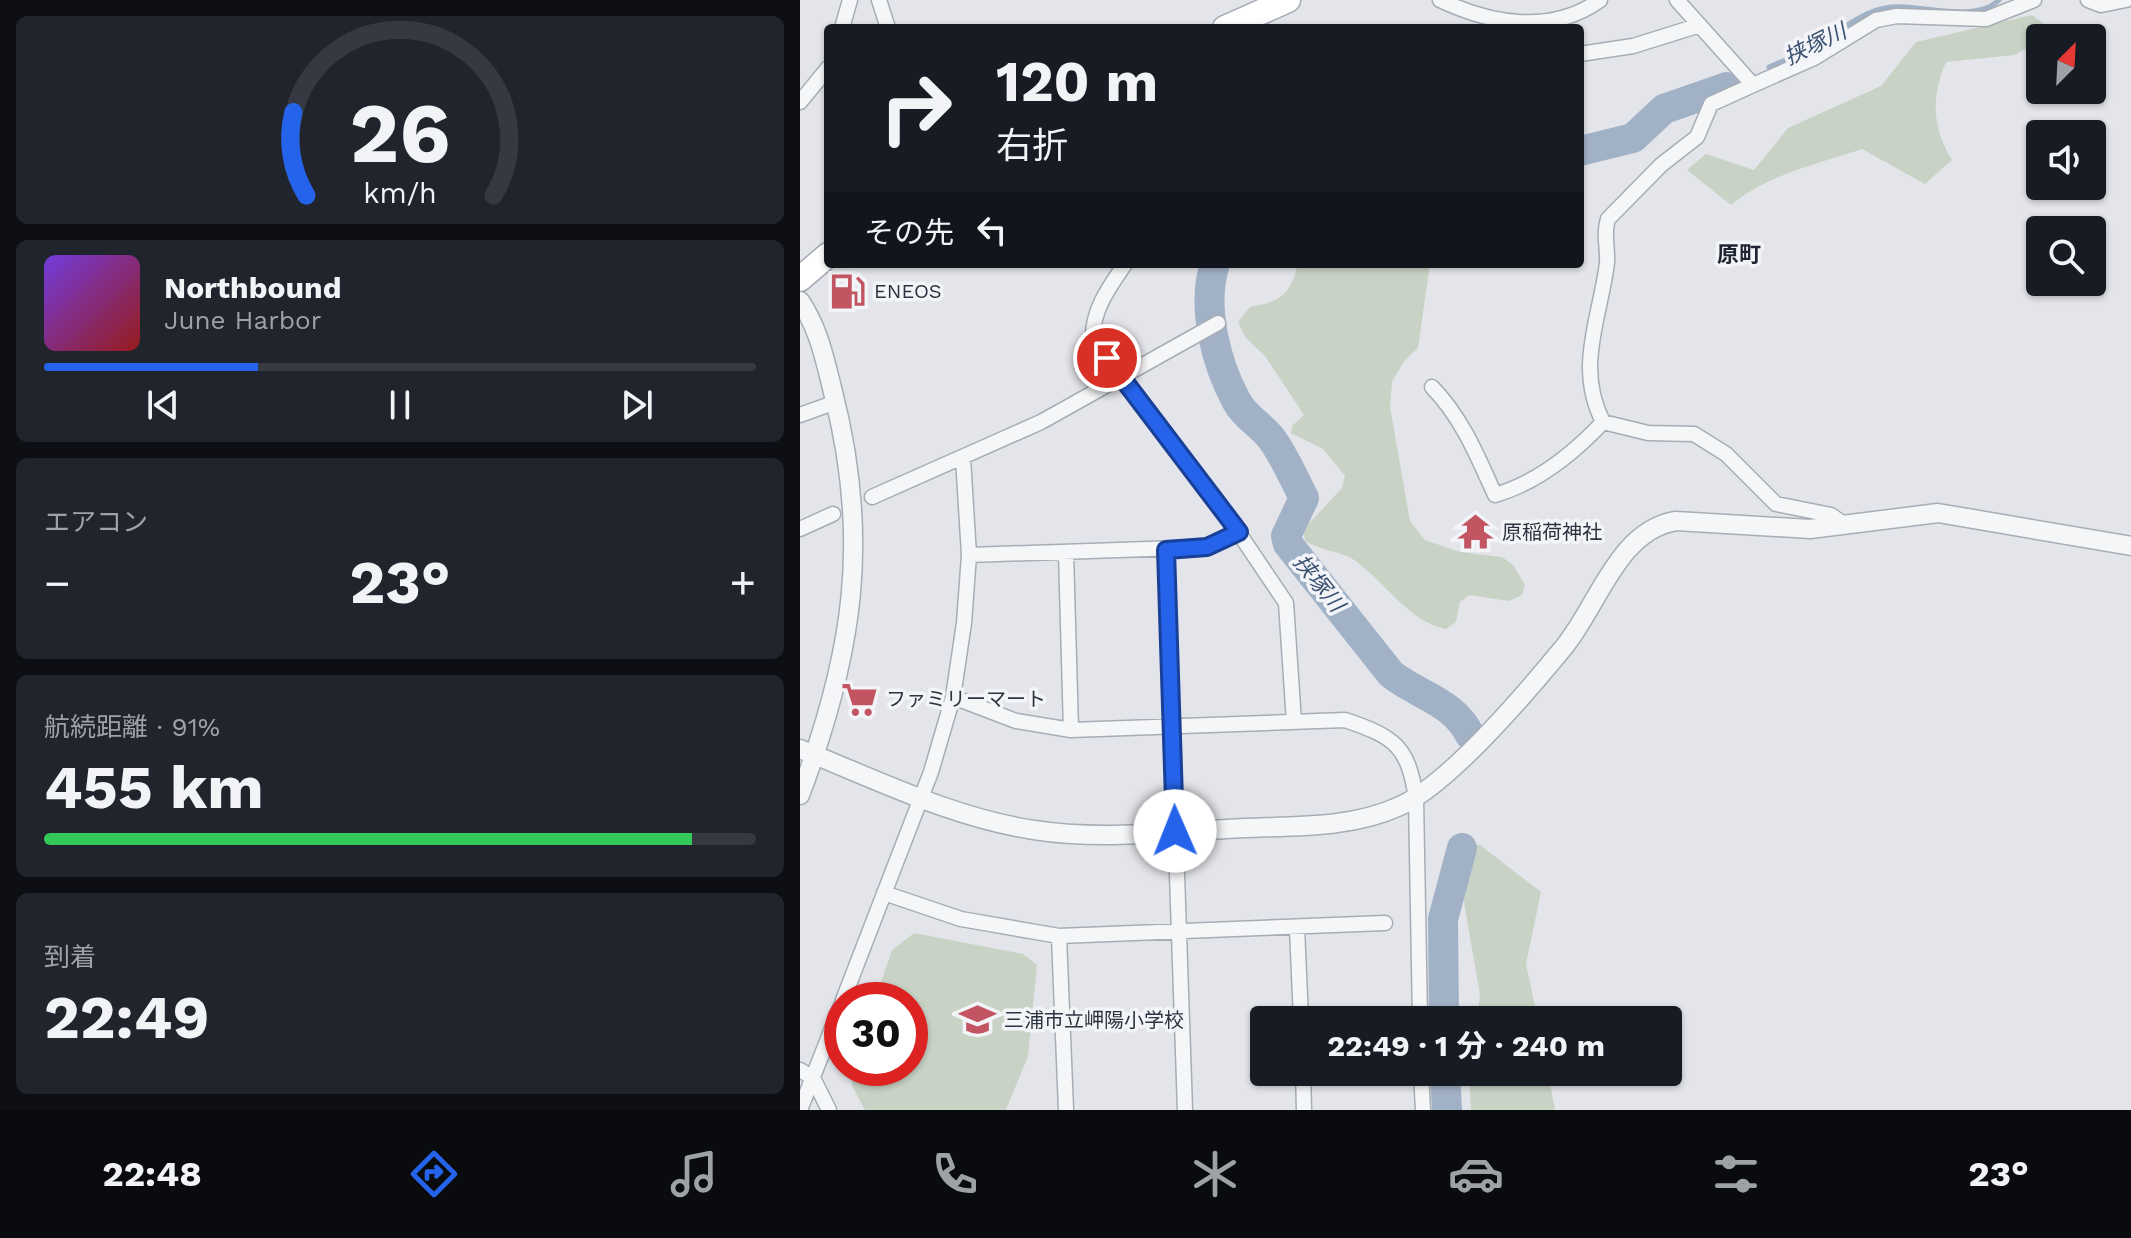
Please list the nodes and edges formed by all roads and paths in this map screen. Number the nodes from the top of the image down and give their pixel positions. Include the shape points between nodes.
1 (850, 0) edge
2 (879, 0) edge
3 (1288, 0) edge
4 (1440, 0) edge
5 (1600, 0) edge
6 (1677, 0) edge
7 (2034, 0) edge
8 (2088, 0) edge
9 (2126, 0) edge
10 (843, 24) edge
11 (887, 24) edge
12 (1234, 24) edge
13 (1697, 26) junction
14 (1584, 53) edge
15 (824, 73) edge
16 (1753, 85) junction
17 (800, 102) edge
18 (824, 258) edge
19 (1123, 268) edge
20 (800, 279) edge
21 (800, 301) edge
22 (1213, 327) dead end
23 (1121, 378) junction
24 (1432, 387) dead end
25 (836, 402) junction
26 (800, 415) edge
27 (1603, 422) junction
28 (963, 458) junction
29 (872, 497) dead end
30 (833, 514) dead end
31 (1846, 526) junction
32 (800, 529) edge
33 (1239, 532) junction
34 (2131, 546) edge
35 (1166, 550) junction
36 (1066, 553) junction
37 (969, 555) junction
38 (953, 697) junction
39 (1294, 722) junction
40 (1172, 729) junction
41 (1071, 730) junction
42 (808, 752) edge
43 (800, 795) edge
44 (920, 796) junction
45 (1416, 798) junction
46 (1175, 831) junction
47 (884, 893) junction
48 (1385, 923) dead end
49 (1297, 928) junction
50 (1178, 932) junction
51 (1059, 936) junction
52 (849, 982) edge
53 (1300, 1006) edge
54 (1420, 1006) edge
55 (824, 1039) edge
56 (807, 1074) edge
57 (1303, 1086) edge
58 (1422, 1086) edge
59 (800, 1110) edge
60 (829, 1110) edge
61 (1066, 1110) edge
62 (1185, 1110) edge
63 (1304, 1110) edge
64 (1423, 1110) edge

1 - 10 street
2 - 11 street
3 - 12 main road
4 - 5 street via 1492,19 1544,22 1567,19
6 - 13 street
7 - 16 street via 1986,19 1876,20 1814,58
8 - 9 street via 2101,5
13 - 14 street via 1633,46
13 - 16 street
15 - 17 street
16 - 27 street via 1711,104 1697,137 1608,219 1607,262 1588,357
18 - 20 main road
19 - 23 street via 1092,323 1093,338
21 - 25 street via 817,332
22 - 23 street
23 - 28 street
23 - 33 street
24 - 27 street via 1459,420 1495,495 1536,478
25 - 26 street
25 - 42 street via 851,483 853,586 844,658
27 - 31 street via 1648,433 1694,434 1726,454 1776,504 1831,515
28 - 29 street
28 - 37 street
30 - 32 street
31 - 34 street via 1938,513
31 - 45 street via 1810,529 1676,521 1642,533 1565,646 1472,748
33 - 35 street via 1207,547
33 - 39 street via 1286,603
35 - 36 street
35 - 40 street
36 - 37 street
36 - 41 street
37 - 38 street
38 - 41 street via 1016,721
38 - 44 street
39 - 40 street
39 - 45 street via 1345,720 1387,738 1410,762
40 - 41 street
40 - 46 street
42 - 43 street
42 - 44 street
44 - 46 street via 1034,831
44 - 47 street
45 - 46 street via 1378,815 1329,825
45 - 54 street
46 - 50 street
47 - 51 street via 961,919
47 - 52 street
48 - 49 street
49 - 50 street
49 - 53 street
50 - 51 street
50 - 62 street
51 - 61 street
55 - 56 street
56 - 59 street
56 - 60 street
57 - 63 street
58 - 64 street

